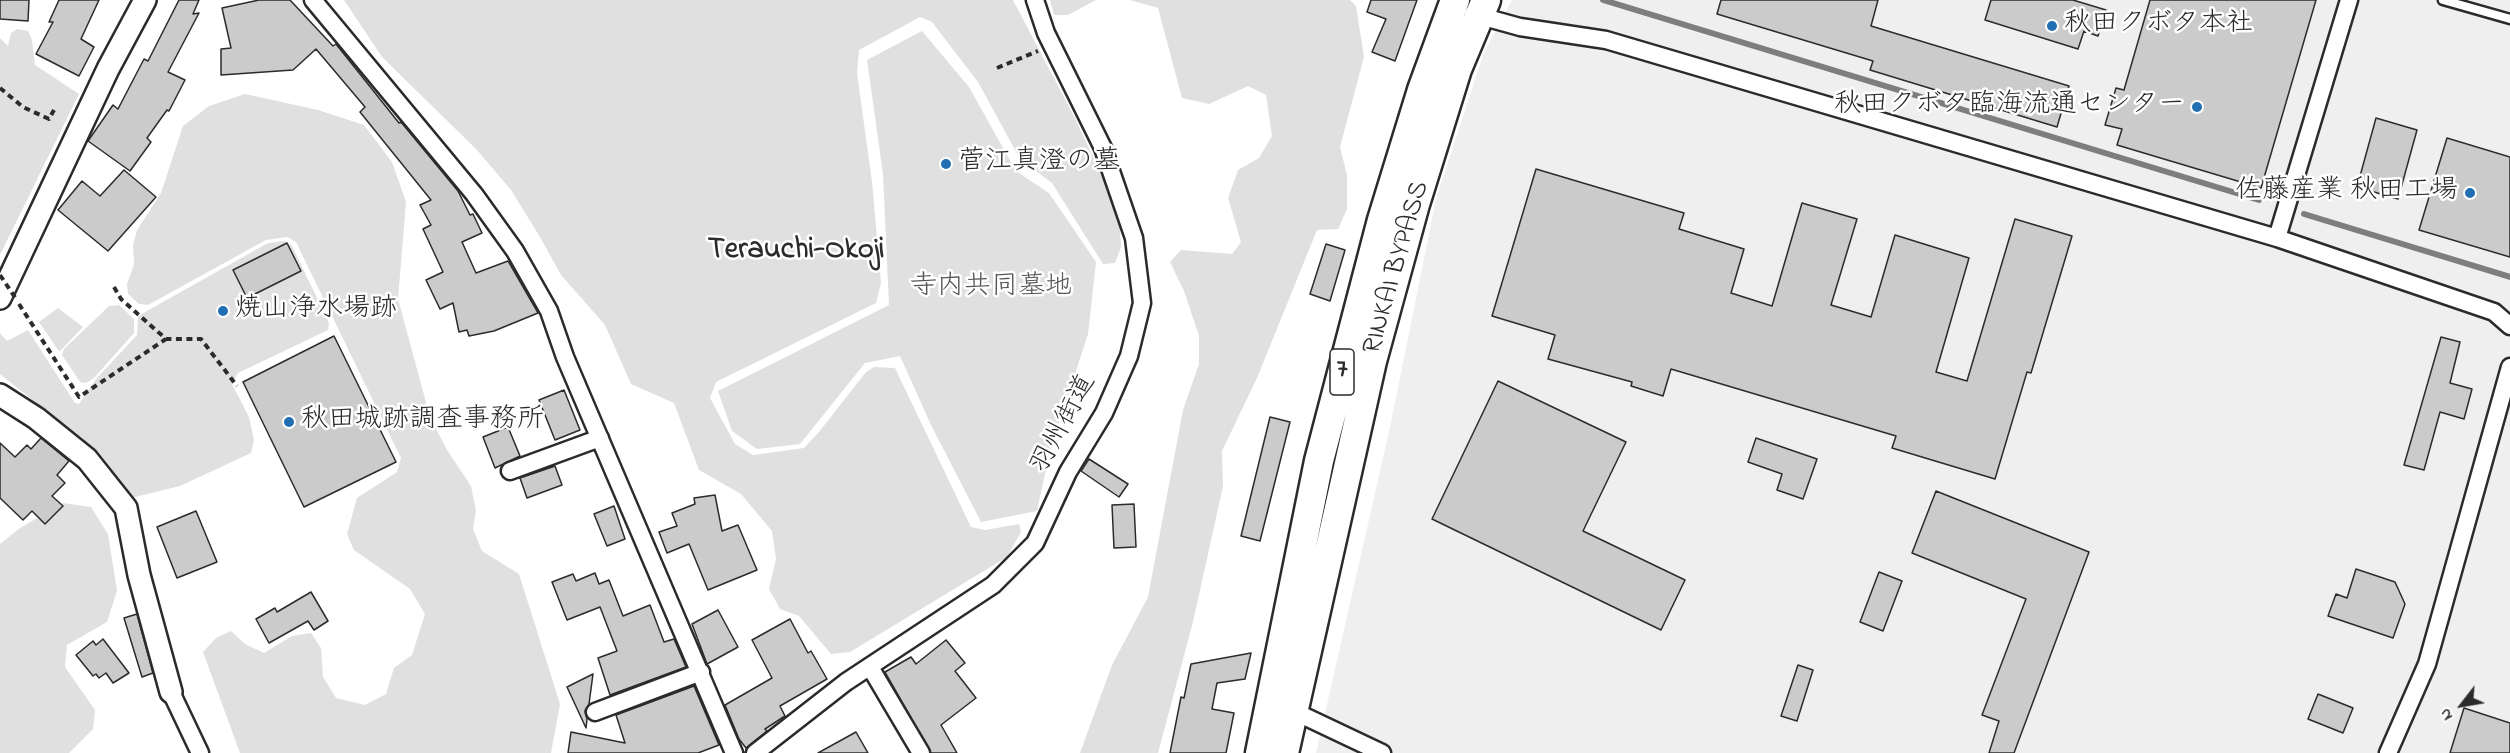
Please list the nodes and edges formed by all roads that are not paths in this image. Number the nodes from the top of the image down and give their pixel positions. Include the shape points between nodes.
1 (145, 0) edge
2 (313, 0) edge
3 (1035, 0) edge
4 (2349, 0) edge
5 (2443, 0) edge
6 (1468, 6) edge
7 (2510, 19) edge
8 (2277, 238) junction
9 (8, 298) edge
10 (2510, 326) edge
11 (2510, 367) edge
12 (0, 395) edge
13 (600, 438) junction
14 (510, 471) dead end
15 (870, 667) junction
16 (701, 672) junction
17 (171, 692) joint
18 (1282, 706) junction
19 (595, 712) dead end
20 (762, 751) edge
21 (200, 753) edge
22 (734, 753) edge
23 (921, 753) edge
24 (1260, 753) edge
25 (1284, 753) edge
26 (1383, 753) edge
27 (2388, 753) edge

1 - 9 street via 108,69
2 - 13 street via 474,194 515,251 549,310
3 - 15 street, 羽州街道 via 1103,148 1134,238 1142,303 1129,356 1104,413 1068,472 1035,543 993,585
4 - 8 street
5 - 7 lane
6 - 8 street via 1520,27 1606,40
6 - 18 highway, RINKAI BYPASS / 7 via 1422,90 1382,220 1319,460 1287,626
8 - 10 street via 2494,312
11 - 27 street via 2427,664
12 - 17 street via 87,459 126,508 139,574
13 - 14 street
13 - 16 street
15 - 20 street, 羽州街道
15 - 23 street
16 - 19 street
16 - 22 street
17 - 21 street
18 - 24 highway, RINKAI BYPASS / 7
18 - 25 highway, RINKAI BYPASS / 7
18 - 26 street

